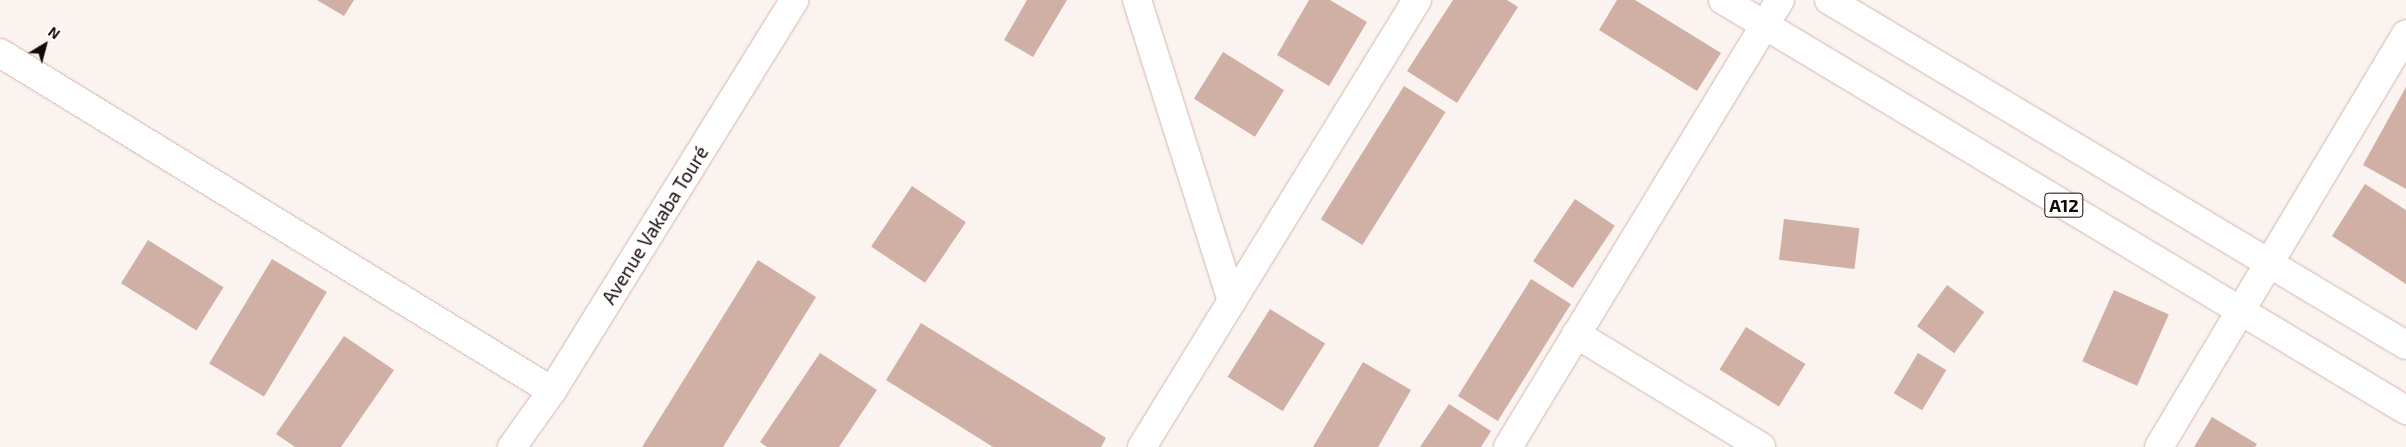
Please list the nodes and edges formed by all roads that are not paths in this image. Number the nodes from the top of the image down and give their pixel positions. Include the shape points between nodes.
1 (794, 0) edge
2 (1137, 0) edge
3 (1418, 0) edge
4 (1723, 0) edge
5 (1780, 0) edge
6 (1829, 0) edge
7 (1764, 26) junction
8 (2406, 34) edge
9 (0, 53) edge
10 (2270, 262) junction
11 (1232, 300) junction
12 (2241, 310) junction
13 (1576, 334) junction
14 (2406, 345) edge
15 (552, 391) junction
16 (2406, 410) edge
17 (512, 447) edge
18 (1142, 447) edge
19 (1508, 447) edge
20 (1761, 447) edge
21 (2159, 447) edge

1 - 15 street, Avenue Vakaba Touré
2 - 11 street
3 - 11 street
4 - 7 street, A12
5 - 7 street
6 - 10 street
7 - 12 street, A12
7 - 13 street
8 - 10 street
9 - 15 street
10 - 12 street
10 - 14 street
11 - 18 street
12 - 16 street, A12
12 - 21 street
13 - 19 street
13 - 20 street
15 - 17 street, Avenue Vakaba Touré

